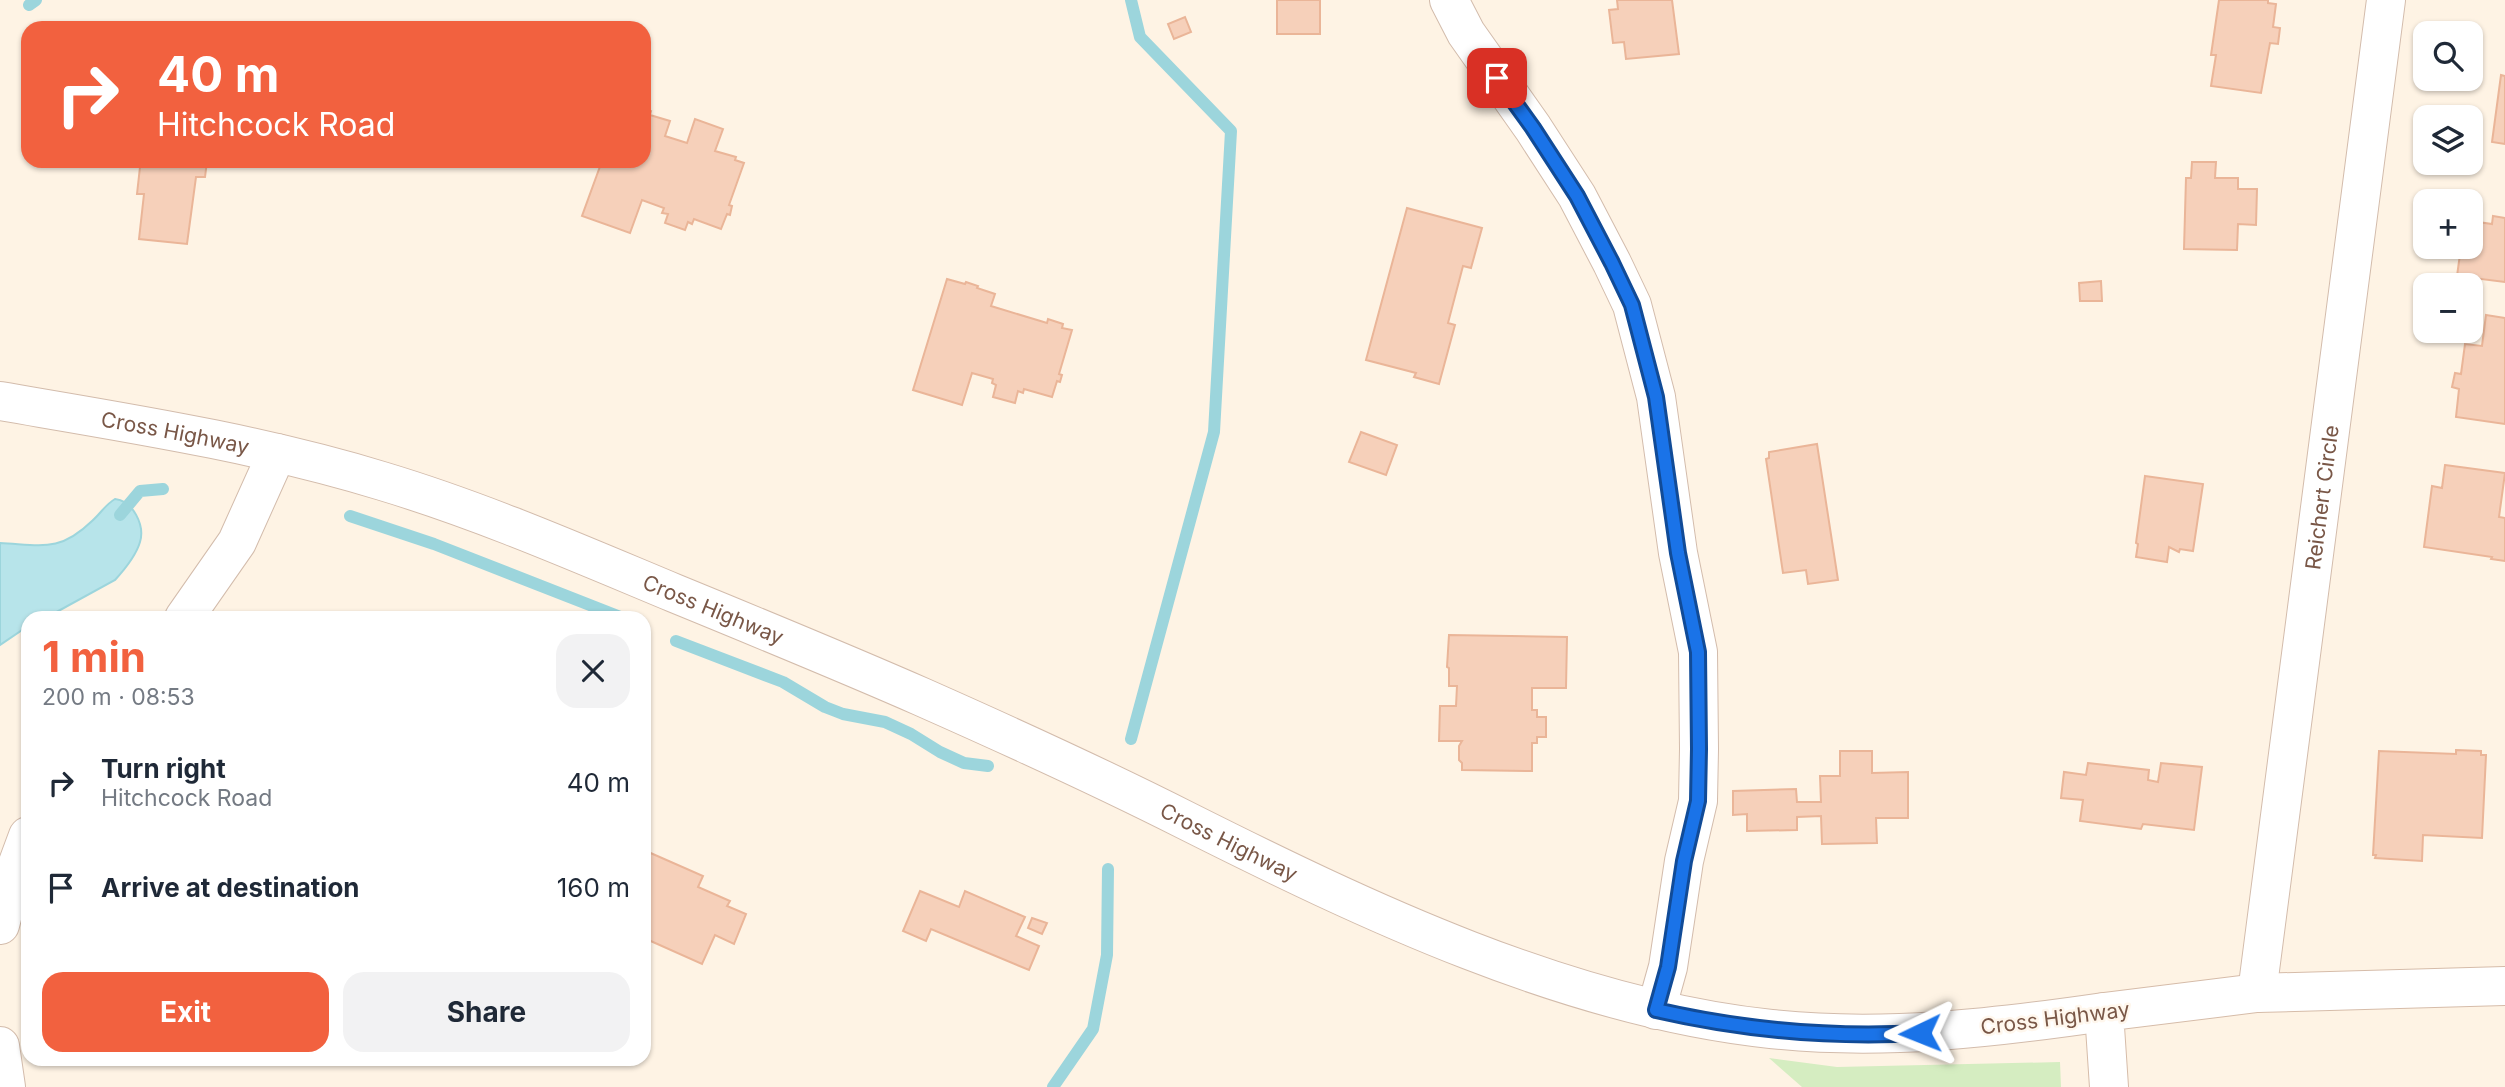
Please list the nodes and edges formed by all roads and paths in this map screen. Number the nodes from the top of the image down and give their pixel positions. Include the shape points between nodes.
1 (1449, 0) edge
2 (2386, 0) edge
3 (0, 401) edge
4 (276, 453) junction
5 (189, 611) edge
6 (21, 855) edge
7 (0, 925) edge
8 (2505, 986) edge
9 (2257, 993) junction
10 (1656, 1010) junction
11 (2104, 1012) junction
12 (0, 1046) edge
13 (6, 1087) edge
14 (2109, 1087) edge

1 - 10 street via 1466,33 1577,196 1612,263 1632,305 1656,397 1678,553 1698,652 1699,749 1698,801
2 - 9 street, Reichert Circle
3 - 4 street, Cross Highway
4 - 5 street via 237,542
4 - 10 street, Cross Highway via 389,483 538,537 1012,737 1241,849 1415,927 1529,972
6 - 7 street
8 - 9 street, Cross Highway
9 - 11 street, Cross Highway
10 - 11 street, Cross Highway via 1767,1029 1849,1034 1942,1032
11 - 14 street
12 - 13 street

